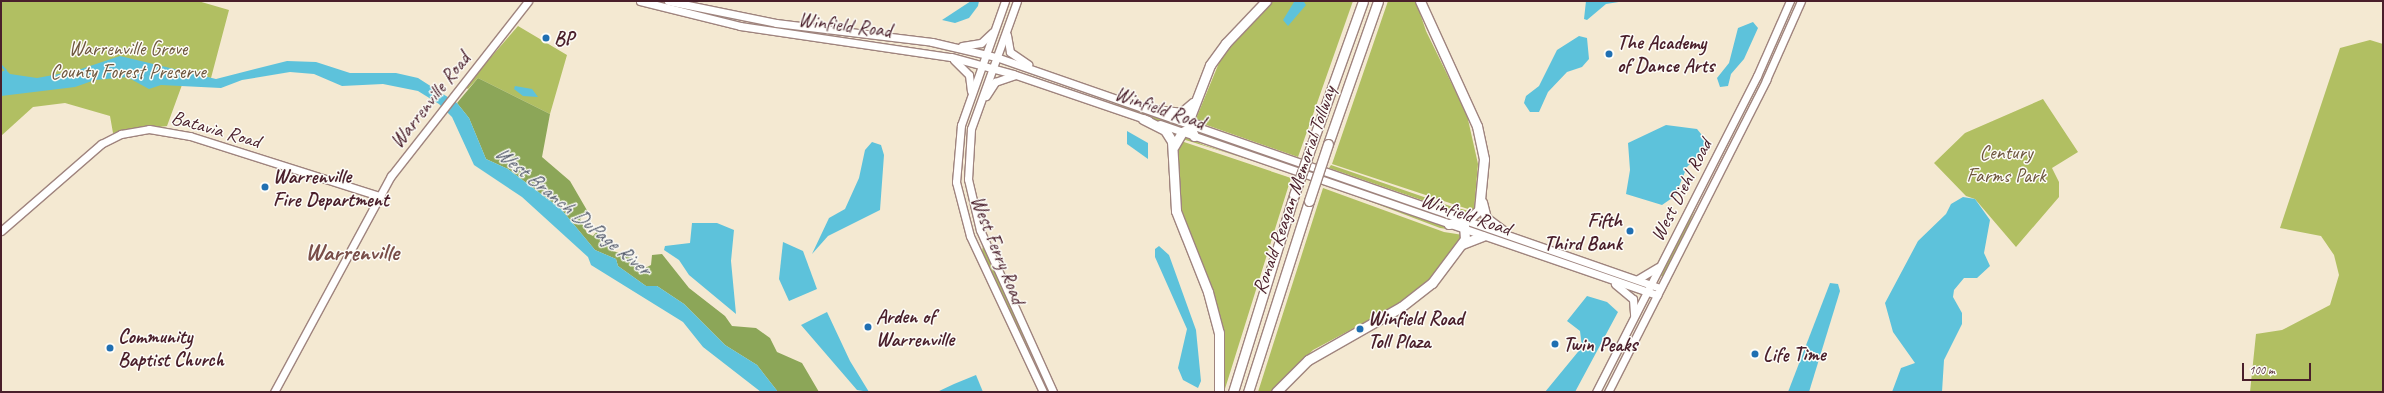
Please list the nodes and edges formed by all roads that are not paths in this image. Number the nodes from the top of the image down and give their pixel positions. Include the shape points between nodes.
1 (528, 1) edge
2 (640, 1) edge
3 (668, 1) edge
4 (1005, 1) edge
5 (1017, 1) edge
6 (1266, 1) edge
7 (1363, 1) edge
8 (1378, 1) edge
9 (1420, 1) edge
10 (1790, 1) edge
11 (1801, 1) edge
12 (1007, 29) junction
13 (994, 32) junction
14 (957, 47) junction
15 (986, 54) junction
16 (950, 57) junction
17 (996, 57) junction
18 (982, 65) junction
19 (992, 68) junction
20 (1037, 70) junction
21 (1016, 75) junction
22 (1198, 93) junction
23 (971, 94) junction
24 (1154, 110) junction
25 (975, 115) junction
26 (1143, 119) junction
27 (1189, 127) junction
28 (1194, 136) joint
29 (1173, 148) junction
30 (379, 196) junction
31 (1482, 202) junction
32 (1454, 214) joint
33 (1448, 224) joint
34 (1465, 224) junction
35 (1, 231) edge
36 (1503, 231) junction
37 (1483, 236) junction
38 (1462, 244) junction
39 (1662, 264) junction
40 (1605, 278) junction
41 (1638, 279) junction
42 (1651, 284) junction
43 (1660, 288) junction
44 (1647, 292) junction
45 (1657, 295) junction
46 (1634, 319) junction
47 (274, 392) edge
48 (1043, 392) edge
49 (1053, 392) edge
50 (1219, 392) edge
51 (1233, 392) edge
52 (1248, 392) edge
53 (1276, 392) edge
54 (1596, 392) edge
55 (1608, 392) edge

1 - 30 main road, Warrenville Road via 424,133
2 - 16 main road, Winfield Road via 740,26
3 - 14 main road, Winfield Road via 764,21 902,37
4 - 13 main road, West Ferry Road
5 - 12 main road, West Ferry Road
6 - 22 highway via 1218,54
7 - 51 highway, Ronald Reagan Memorial Tollway, bridge via 1294,196
8 - 52 highway, Ronald Reagan Memorial Tollway, bridge via 1309,201
9 - 31 highway via 1477,126 1484,159
10 - 39 main road, West Diehl Road via 1757,76
11 - 43 main road, West Diehl Road via 1766,80
12 - 17 main road, West Ferry Road
12 - 20 main road via 1010,52
13 - 14 main road via 981,43
13 - 15 main road, West Ferry Road
14 - 15 main road, Winfield Road
15 - 17 main road, Winfield Road
15 - 18 main road, West Ferry Road
16 - 18 main road, Winfield Road
16 - 23 main road via 969,75
17 - 19 main road, West Ferry Road
17 - 20 main road, Winfield Road
18 - 19 main road, Winfield Road
18 - 23 main road, West Ferry Road
19 - 21 main road, Winfield Road
19 - 25 main road, West Ferry Road
20 - 24 main road, Winfield Road
21 - 25 main road via 995,82
21 - 26 main road, Winfield Road
22 - 24 highway via 1184,112
22 - 27 highway
23 - 48 main road, West Ferry Road via 956,155 961,210
24 - 27 main road, Winfield Road
25 - 49 main road, West Ferry Road via 967,168 975,218
26 - 27 main road, Winfield Road
26 - 29 highway via 1167,133
27 - 28 highway
27 - 29 highway
27 - 32 main road, Winfield Road
28 - 33 main road, Winfield Road
29 - 50 highway via 1172,181 1178,217 1208,292 1219,333
30 - 35 main road, Batavia Road via 190,136 149,129 121,134 101,144
30 - 47 main road, Warrenville Road
31 - 34 highway
31 - 36 highway via 1486,218
32 - 34 highway
33 - 34 highway
34 - 36 main road, Winfield Road
34 - 37 main road, Winfield Road
34 - 38 highway
36 - 41 main road, Winfield Road
37 - 38 highway
37 - 40 main road, Winfield Road
38 - 53 highway via 1422,293 1308,360
39 - 41 main road
39 - 42 main road, West Diehl Road
40 - 44 main road, Winfield Road
40 - 46 main road via 1633,299
41 - 42 main road, Winfield Road
42 - 43 main road, Winfield Road
42 - 44 main road, West Diehl Road
43 - 45 main road, West Diehl Road
44 - 45 main road, Winfield Road
44 - 46 main road, West Diehl Road
45 - 55 main road, West Diehl Road
46 - 54 main road, West Diehl Road

